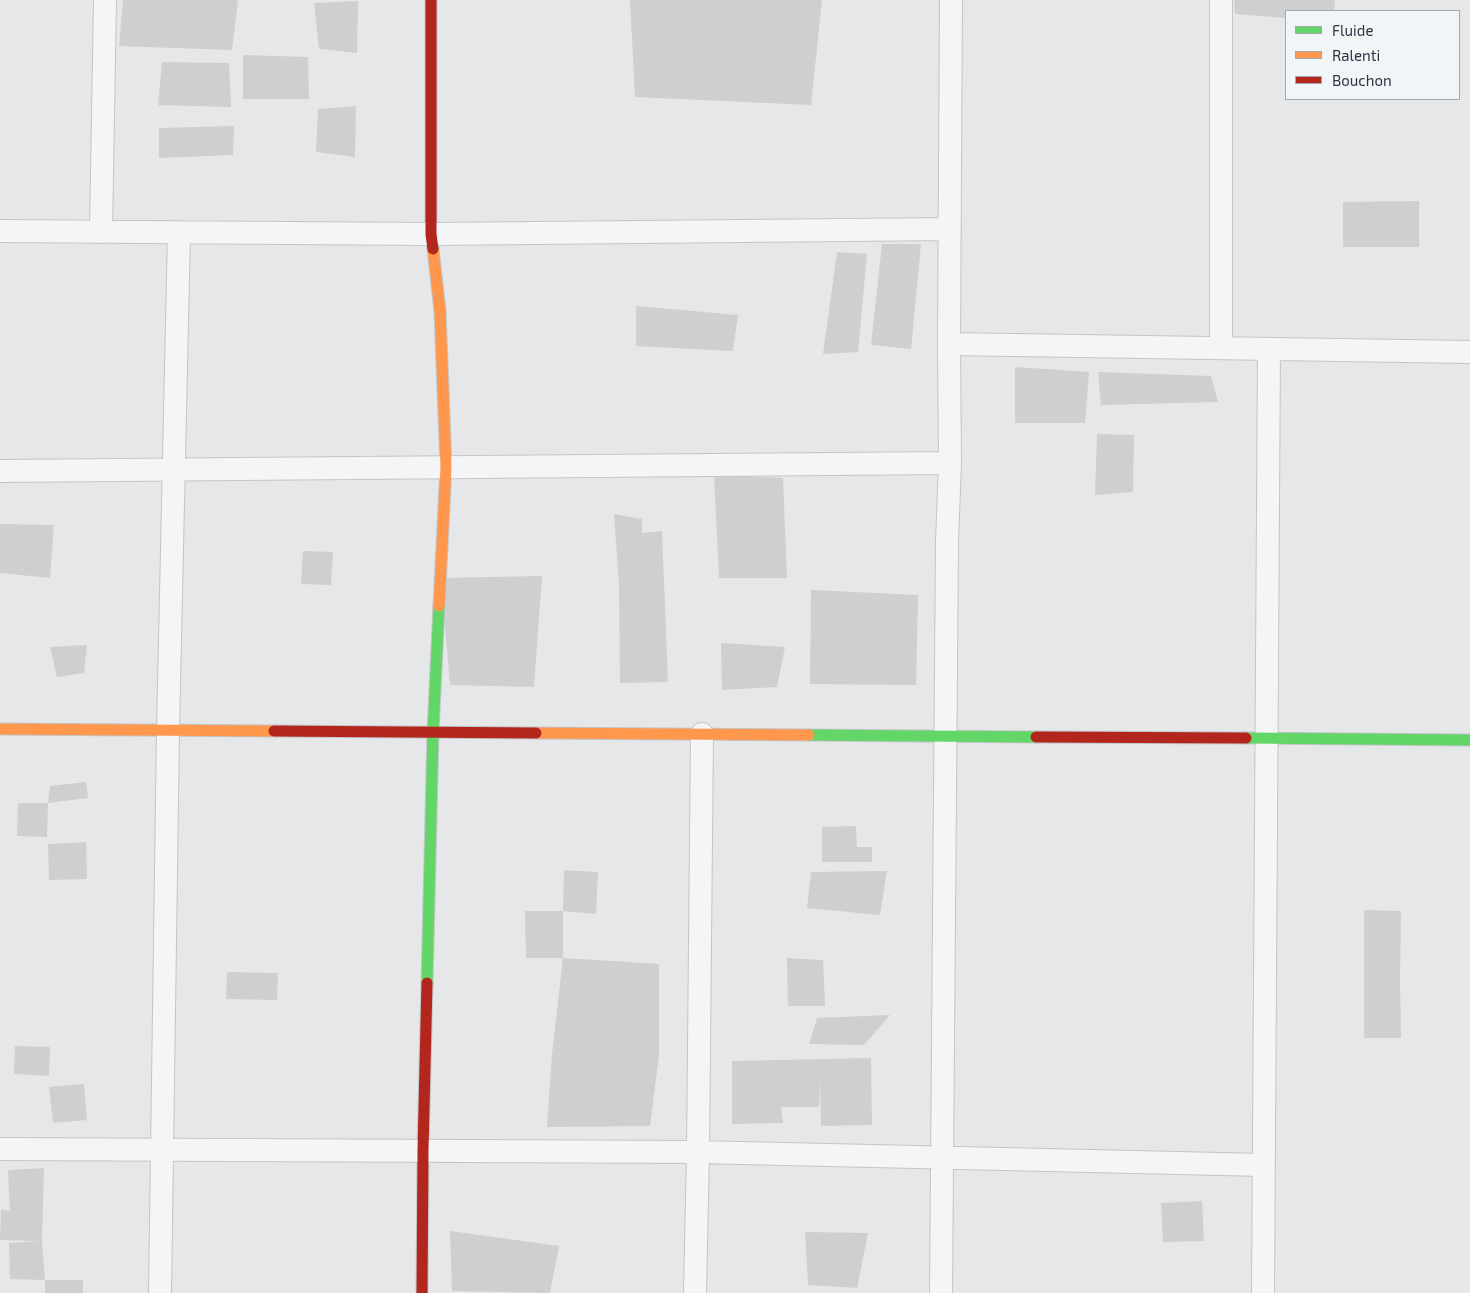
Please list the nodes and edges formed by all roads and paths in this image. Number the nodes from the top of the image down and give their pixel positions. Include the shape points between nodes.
1 (105, 0) edge
2 (431, 0) edge
3 (951, 0) edge
4 (1221, 0) edge
5 (949, 229) junction
6 (0, 231) edge
7 (101, 232) junction
8 (178, 232) junction
9 (431, 234) junction
10 (949, 344) junction
11 (1221, 348) junction
12 (1269, 349) junction
13 (1470, 352) edge
14 (950, 463) junction
15 (446, 467) junction
16 (173, 470) junction
17 (0, 471) edge
18 (0, 729) edge
19 (168, 730) junction
20 (433, 732) junction
21 (702, 734) junction
22 (946, 736) junction
23 (1267, 738) junction
24 (1470, 740) edge
25 (0, 1149) edge
26 (163, 1150) junction
27 (423, 1150) junction
28 (698, 1152) junction
29 (942, 1158) junction
30 (1264, 1165) junction
31 (160, 1293) edge
32 (422, 1293) edge
33 (695, 1293) edge
34 (941, 1293) edge
35 (1263, 1293) edge

1 - 7 street
2 - 9 street
3 - 5 street
4 - 11 street
5 - 9 street
5 - 10 street
6 - 7 street
7 - 8 street
8 - 9 street
8 - 16 street
9 - 15 street via 440,311
10 - 11 street
10 - 14 street
11 - 12 street
12 - 13 street
12 - 23 street
14 - 15 street
14 - 22 street
15 - 16 street
15 - 20 street
16 - 17 street
16 - 19 street
18 - 19 street
19 - 20 street
19 - 26 street
20 - 21 street
20 - 27 street
21 - 22 street
21 - 28 street
22 - 23 street
22 - 29 street
23 - 24 street
23 - 30 street
25 - 26 street
26 - 27 street
26 - 31 street
27 - 28 street
27 - 32 street
28 - 29 street
28 - 33 street
29 - 30 street
29 - 34 street
30 - 35 street

